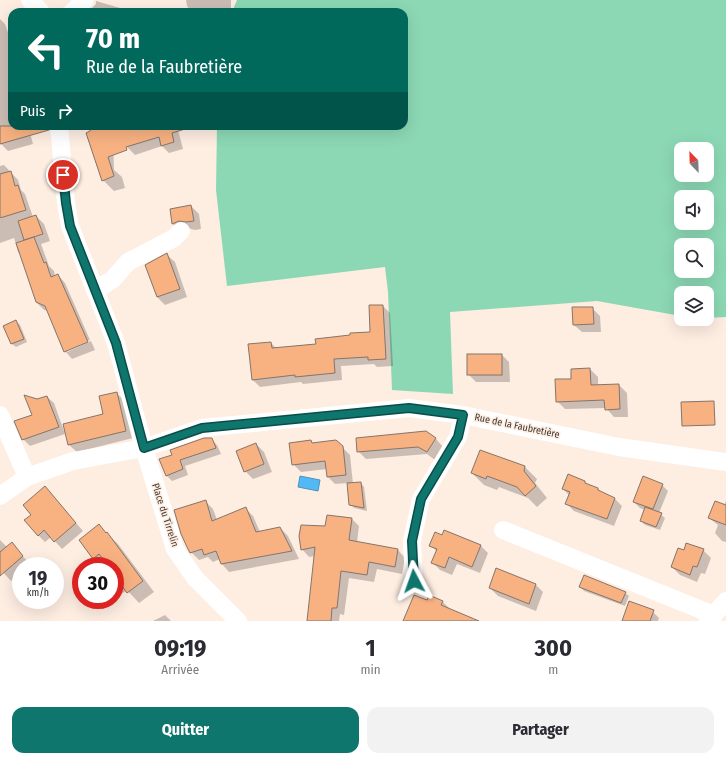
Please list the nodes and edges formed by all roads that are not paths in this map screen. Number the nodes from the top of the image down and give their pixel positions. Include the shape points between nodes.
1 (30, 0) edge
2 (85, 0) edge
3 (37, 8) edge
4 (76, 8) edge
5 (59, 130) edge
6 (181, 231) dead end
7 (96, 291) junction
8 (0, 415) edge
9 (463, 415) junction
10 (144, 448) junction
11 (726, 462) edge
12 (27, 477) junction
13 (0, 496) edge
14 (502, 530) dead end
15 (414, 581) dead end
16 (726, 602) edge
17 (711, 618) edge
18 (238, 621) edge

1 - 3 street
2 - 4 street
5 - 7 street, Place du Tirrelin via 70,226
6 - 7 street via 174,238 128,262 113,279
7 - 10 street, Place du Tirrelin via 116,343
8 - 12 street
9 - 10 street, Rue de la Faubretière via 409,408 202,428
9 - 11 street, Rue de la Faubretière via 619,447
9 - 15 street via 458,437 421,499 412,541
10 - 12 street, Rue de la Faubretière via 73,461
10 - 18 street, Place du Tirrelin via 175,549 195,578
12 - 13 street, Rue de la Faubretière
14 - 17 street
16 - 17 street

